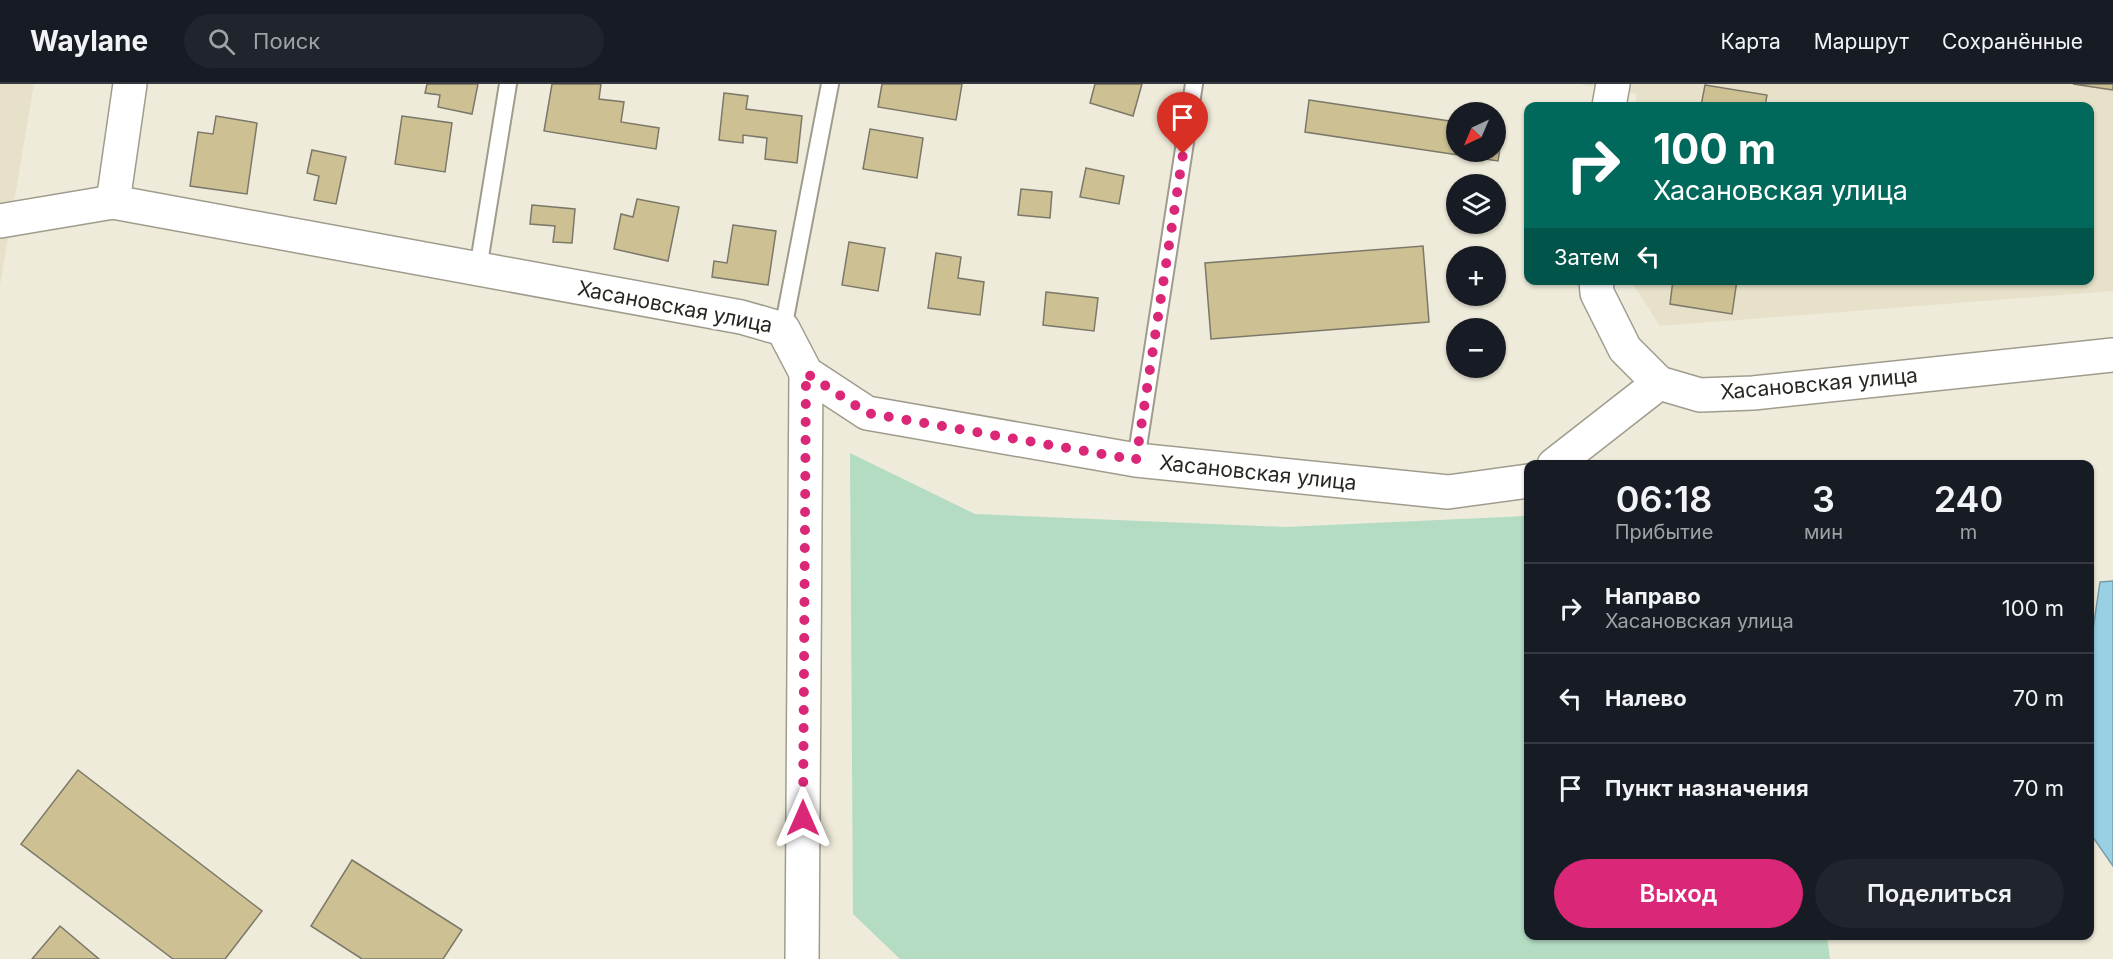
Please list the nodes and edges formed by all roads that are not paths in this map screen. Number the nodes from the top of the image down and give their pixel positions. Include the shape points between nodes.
1 (130, 84) edge
2 (508, 84) edge
3 (830, 84) edge
4 (1194, 84) edge
5 (1614, 84) edge
6 (1610, 102) edge
7 (113, 202) junction
8 (0, 221) edge
9 (478, 268) junction
10 (1596, 285) edge
11 (783, 329) junction
12 (2113, 355) edge
13 (806, 373) junction
14 (1659, 383) junction
15 (1136, 460) junction
16 (1560, 460) edge
17 (1524, 482) edge
18 (802, 959) edge

1 - 7 street
2 - 9 lane
3 - 11 lane
4 - 15 lane
5 - 6 street
7 - 8 street, Хасановская улица
7 - 9 street, Хасановская улица
9 - 11 street, Хасановская улица via 741,317
10 - 14 street via 1625,349
11 - 13 street, Хасановская улица
12 - 14 street, Хасановская улица via 1753,393 1700,395
13 - 15 street, Хасановская улица via 867,413
13 - 18 street
14 - 16 street
15 - 17 street, Хасановская улица via 1448,492

